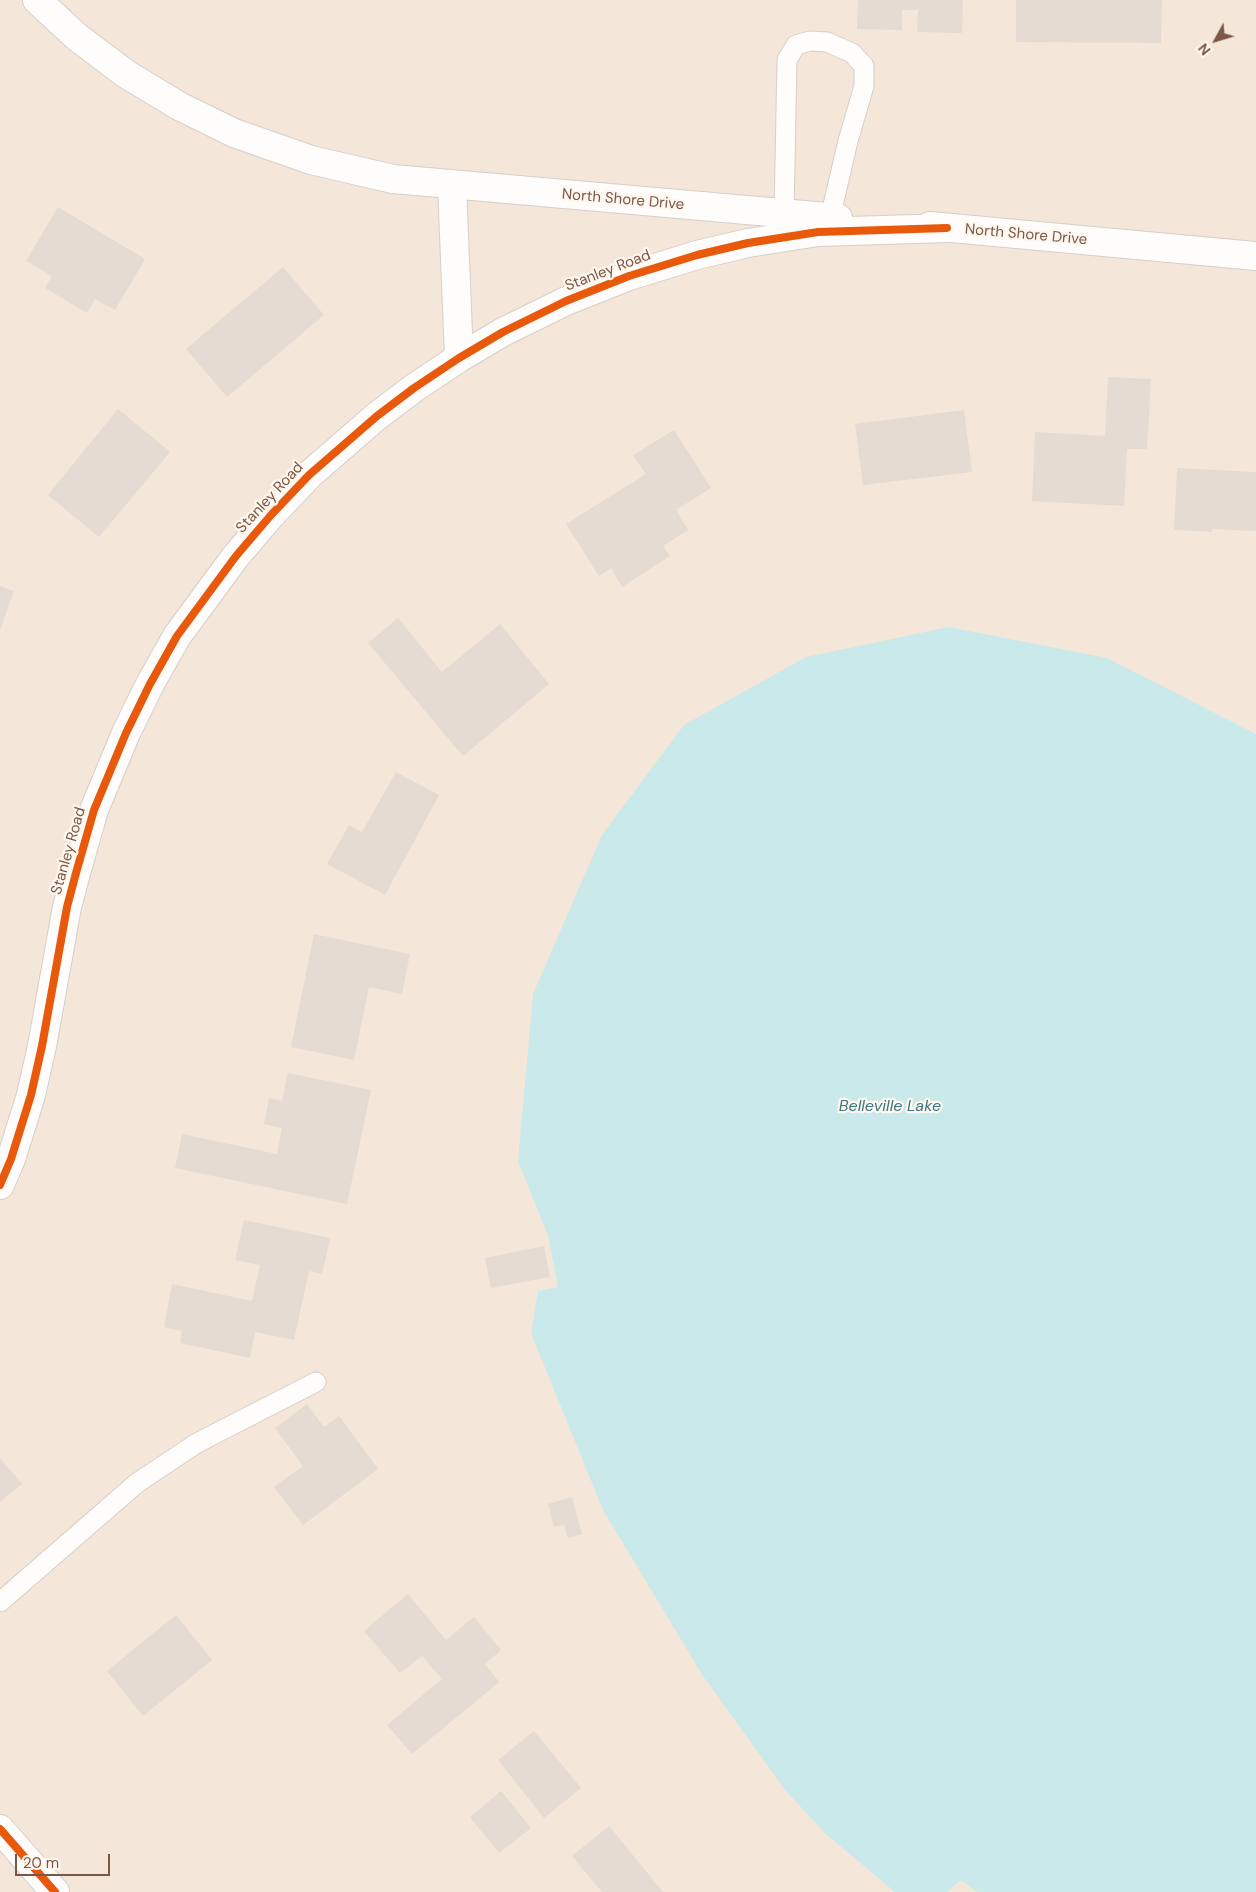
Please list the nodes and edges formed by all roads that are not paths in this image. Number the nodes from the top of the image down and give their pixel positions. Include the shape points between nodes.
1 (37, 0) edge
2 (452, 185) junction
3 (784, 214) junction
4 (830, 218) junction
5 (947, 228) junction
6 (1256, 256) edge
7 (459, 358) junction
8 (0, 1185) edge
9 (316, 1382) dead end
10 (0, 1602) edge
11 (0, 1829) edge
12 (55, 1892) edge

1 - 2 street, North Shore Drive via 77,37 126,74 179,106 234,133 311,160 393,179
2 - 3 street, North Shore Drive
2 - 7 street
3 - 4 street, North Shore Drive
3 - 4 lane via 787,60 796,45 810,41 827,42 852,54 864,66 864,86
4 - 5 street, North Shore Drive
5 - 6 street, North Shore Drive
5 - 7 street, Stanley Road via 818,232 697,255 629,276 566,301
7 - 8 street, Stanley Road via 377,416 309,475 277,508 230,563 178,636 150,684 94,810 67,907 31,1095
9 - 10 lane via 197,1443 137,1483
11 - 12 street

